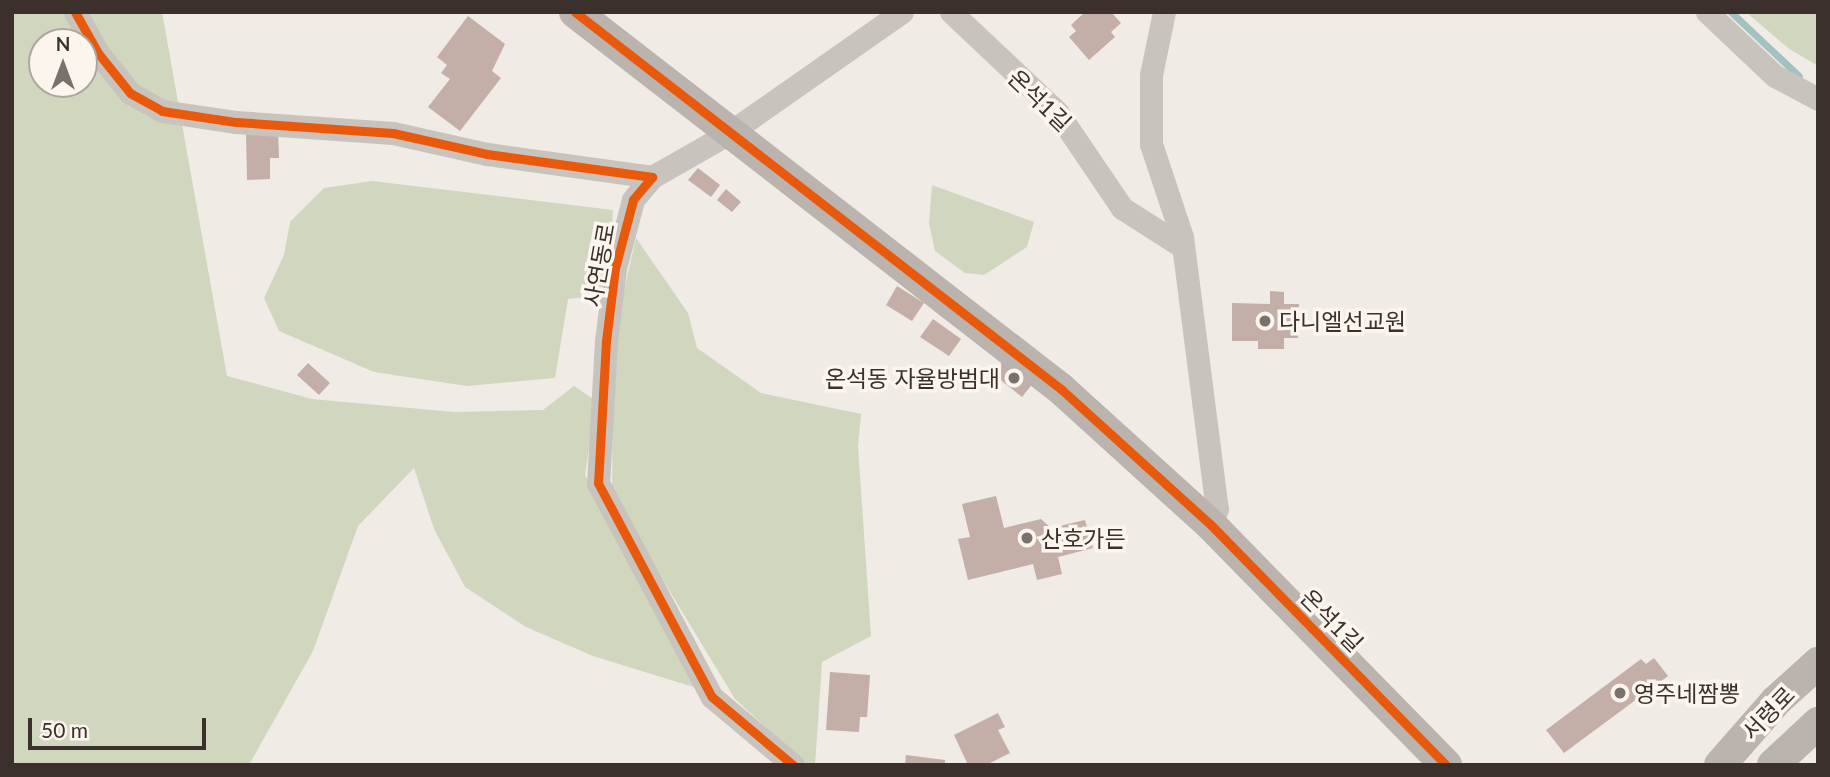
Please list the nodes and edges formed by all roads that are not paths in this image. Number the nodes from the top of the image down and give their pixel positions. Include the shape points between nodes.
1 (75, 12) edge
2 (575, 12) edge
3 (902, 12) edge
4 (951, 12) edge
5 (1164, 12) edge
6 (1707, 12) edge
7 (1818, 99) edge
8 (729, 133) junction
9 (652, 177) junction
10 (1183, 247) junction
11 (1210, 525) junction
12 (1818, 663) edge
13 (1818, 723) edge
14 (1437, 758) edge
15 (793, 765) edge
16 (1720, 765) edge
17 (1773, 765) edge

1 - 9 street via 92,44 130,93 162,111 236,122 379,131 487,154
2 - 8 street, 온석1길
3 - 8 street
4 - 10 street, 온석1길 via 1057,112 1122,208
5 - 10 street via 1151,75 1151,144
6 - 7 street via 1775,76
8 - 9 street
8 - 11 street, 온석1길 via 1061,389
9 - 15 street, 사연동로 via 633,200 615,268 598,483 712,697
10 - 11 street via 1217,509
11 - 14 street, 온석1길
12 - 16 street, 서령로 via 1776,701
13 - 17 street, 서령로

